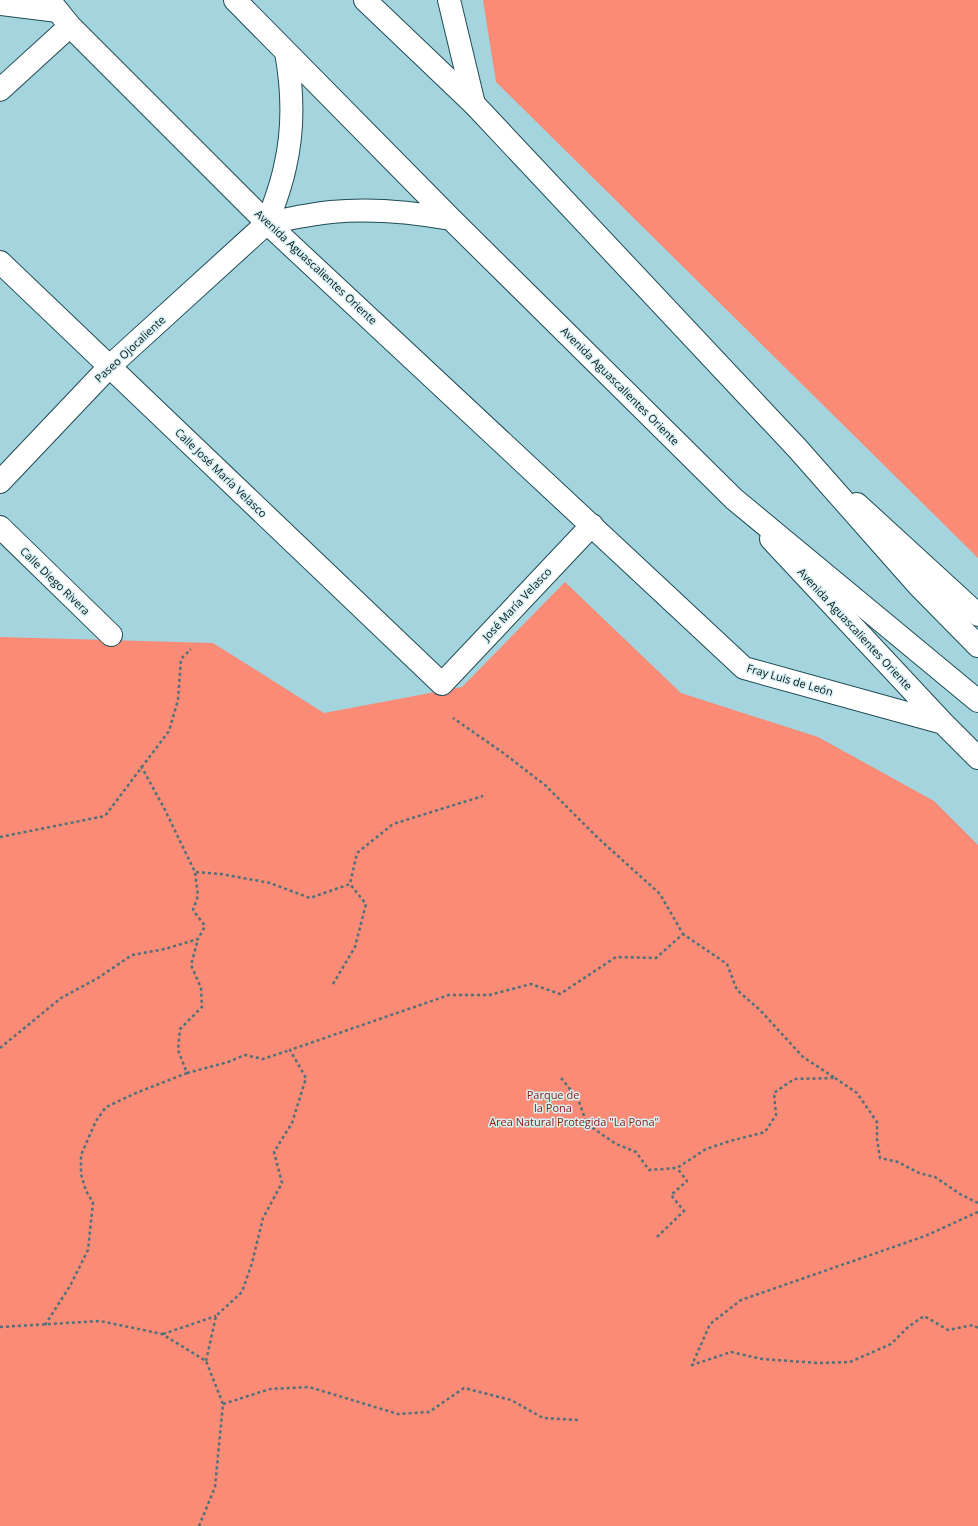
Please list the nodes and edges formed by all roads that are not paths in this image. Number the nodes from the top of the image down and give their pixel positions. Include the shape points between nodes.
1 (235, 0) edge
2 (365, 0) edge
3 (449, 0) edge
4 (0, 4) edge
5 (59, 12) edge
6 (286, 52) junction
7 (0, 90) edge
8 (474, 104) junction
9 (451, 219) junction
10 (267, 223) junction
11 (0, 262) edge
12 (110, 366) junction
13 (797, 448) junction
14 (0, 482) edge
15 (734, 499) junction
16 (592, 525) junction
17 (0, 527) edge
18 (978, 615) edge
19 (111, 635) dead end
20 (978, 646) edge
21 (442, 684) joint
22 (978, 701) edge
23 (943, 723) junction
24 (978, 758) edge

1 - 6 street, Avenida Aguascalientes Oriente
2 - 8 street
3 - 8 street
4 - 5 street
5 - 7 street
5 - 10 street, Avenida Aguascalientes Oriente
6 - 9 street, Avenida Aguascalientes Oriente
6 - 10 street via 293,110 290,139 285,168
8 - 13 street
9 - 10 street via 395,211 366,211 333,212
9 - 15 street, Avenida Aguascalientes Oriente
10 - 12 street, Paseo Ojocaliente
10 - 16 street, Avenida Aguascalientes Oriente
11 - 12 street, Calle José María Velasco
12 - 14 street, Paseo Ojocaliente
12 - 21 street, Calle José María Velasco
13 - 18 street
13 - 20 street via 918,585
15 - 22 street, Avenida Aguascalientes Oriente
15 - 23 street, Avenida Aguascalientes Oriente
16 - 21 street, José María Velasco
16 - 23 street, Fray Luis de León via 744,668
17 - 19 street, Calle Diego Rivera
23 - 24 street, Avenida Aguascalientes Oriente

